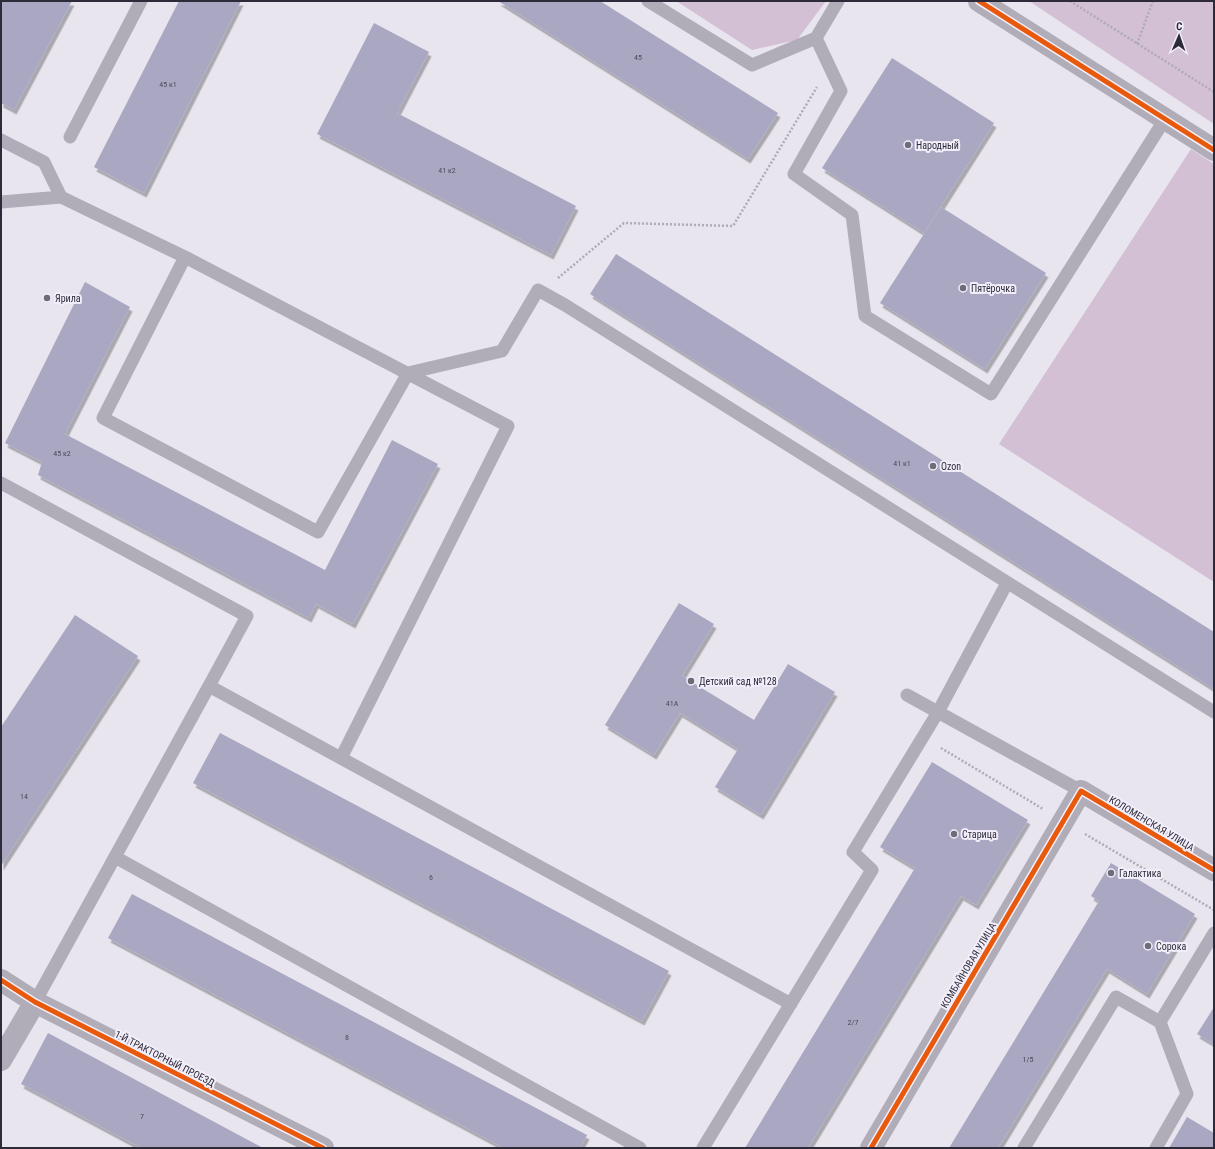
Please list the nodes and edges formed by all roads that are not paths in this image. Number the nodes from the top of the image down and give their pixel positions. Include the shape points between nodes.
1 (141, 1) edge
2 (648, 1) edge
3 (838, 1) edge
4 (979, 1) edge
5 (816, 38) junction
6 (1165, 119) junction
7 (70, 136) dead end
8 (1, 140) edge
9 (1214, 150) edge
10 (61, 197) junction
11 (1, 202) edge
12 (185, 257) junction
13 (408, 373) junction
14 (1, 483) edge
15 (1007, 583) junction
16 (209, 686) junction
17 (907, 694) dead end
18 (938, 712) junction
19 (1214, 712) edge
20 (341, 758) junction
21 (1081, 791) junction
22 (115, 857) junction
23 (1214, 870) edge
24 (1214, 933) edge
25 (1210, 949) edge
26 (1, 980) edge
27 (35, 1002) junction
28 (791, 1004) junction
29 (1160, 1022) junction
30 (1, 1060) edge
31 (324, 1148) edge
32 (640, 1148) edge
33 (704, 1148) edge
34 (871, 1148) edge
35 (1024, 1148) edge
36 (1156, 1148) edge

1 - 7 lane
2 - 5 lane via 752,65
3 - 5 lane
4 - 6 street
5 - 6 lane via 841,91 794,174 852,215 865,316 991,394
6 - 9 street
8 - 10 lane via 44,162
10 - 11 lane
10 - 12 lane
12 - 13 lane
12 - 13 lane via 103,418 318,532
13 - 15 lane via 502,350 538,290
13 - 20 lane via 508,426
14 - 16 lane via 247,616
15 - 18 lane
15 - 19 lane
16 - 20 lane
16 - 22 lane
17 - 18 lane
18 - 21 lane
18 - 28 lane via 853,852 872,870
20 - 28 lane
21 - 23 street, КОЛОМЕНСКАЯ УЛИЦА
21 - 34 street, КОМБАЙНОВАЯ УЛИЦА
22 - 27 lane
22 - 32 lane
24 - 25 lane
25 - 29 lane
26 - 27 street, 1-Й ТРАКТОРНЫЙ ПРОЕЗД
27 - 30 street
27 - 31 street, 1-Й ТРАКТОРНЫЙ ПРОЕЗД
28 - 33 lane
29 - 35 lane via 1116,997
29 - 36 lane via 1187,1094

